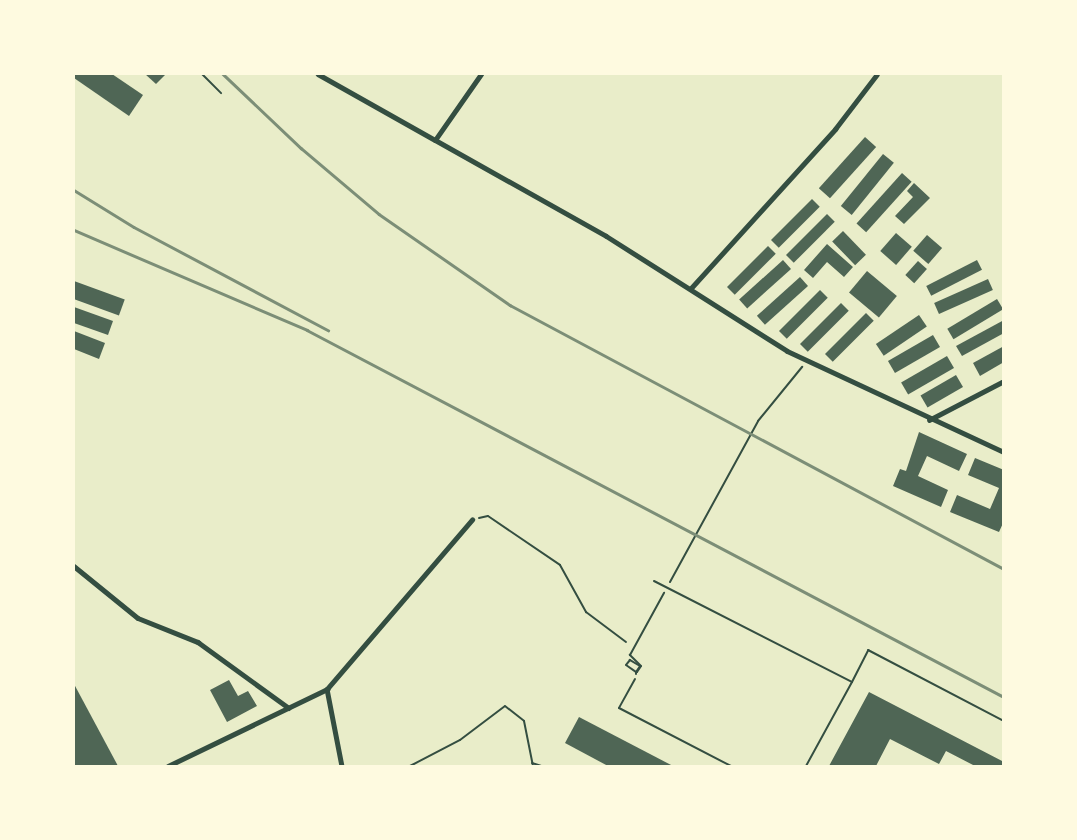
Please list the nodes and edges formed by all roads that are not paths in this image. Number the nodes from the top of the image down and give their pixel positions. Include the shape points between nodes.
1 (202, 74) edge
2 (318, 74) edge
3 (481, 74) edge
4 (877, 74) edge
5 (221, 93) dead end
6 (435, 140) junction
7 (691, 288) junction
8 (1003, 381) edge
9 (929, 420) junction
10 (1003, 452) edge
11 (472, 520) road end
12 (74, 566) edge
13 (654, 581) dead end
14 (635, 679) road end
15 (852, 682) junction
16 (327, 689) junction
17 (289, 708) junction
18 (1003, 721) edge
19 (532, 765) edge
20 (168, 766) edge
21 (342, 766) edge
22 (410, 766) edge
23 (541, 766) edge
24 (728, 766) edge
25 (806, 766) edge

1 - 5 lane
2 - 6 street
3 - 6 street
4 - 7 street via 835,129
6 - 7 street
7 - 9 street via 807,362
8 - 9 street
9 - 10 street
11 - 16 street
12 - 17 street via 138,618 198,642
13 - 15 lane
14 - 24 lane via 619,708
15 - 18 lane via 868,650
15 - 25 lane
16 - 17 street
16 - 21 street
17 - 20 street
19 - 22 lane via 524,721 505,706 460,740
19 - 23 lane

